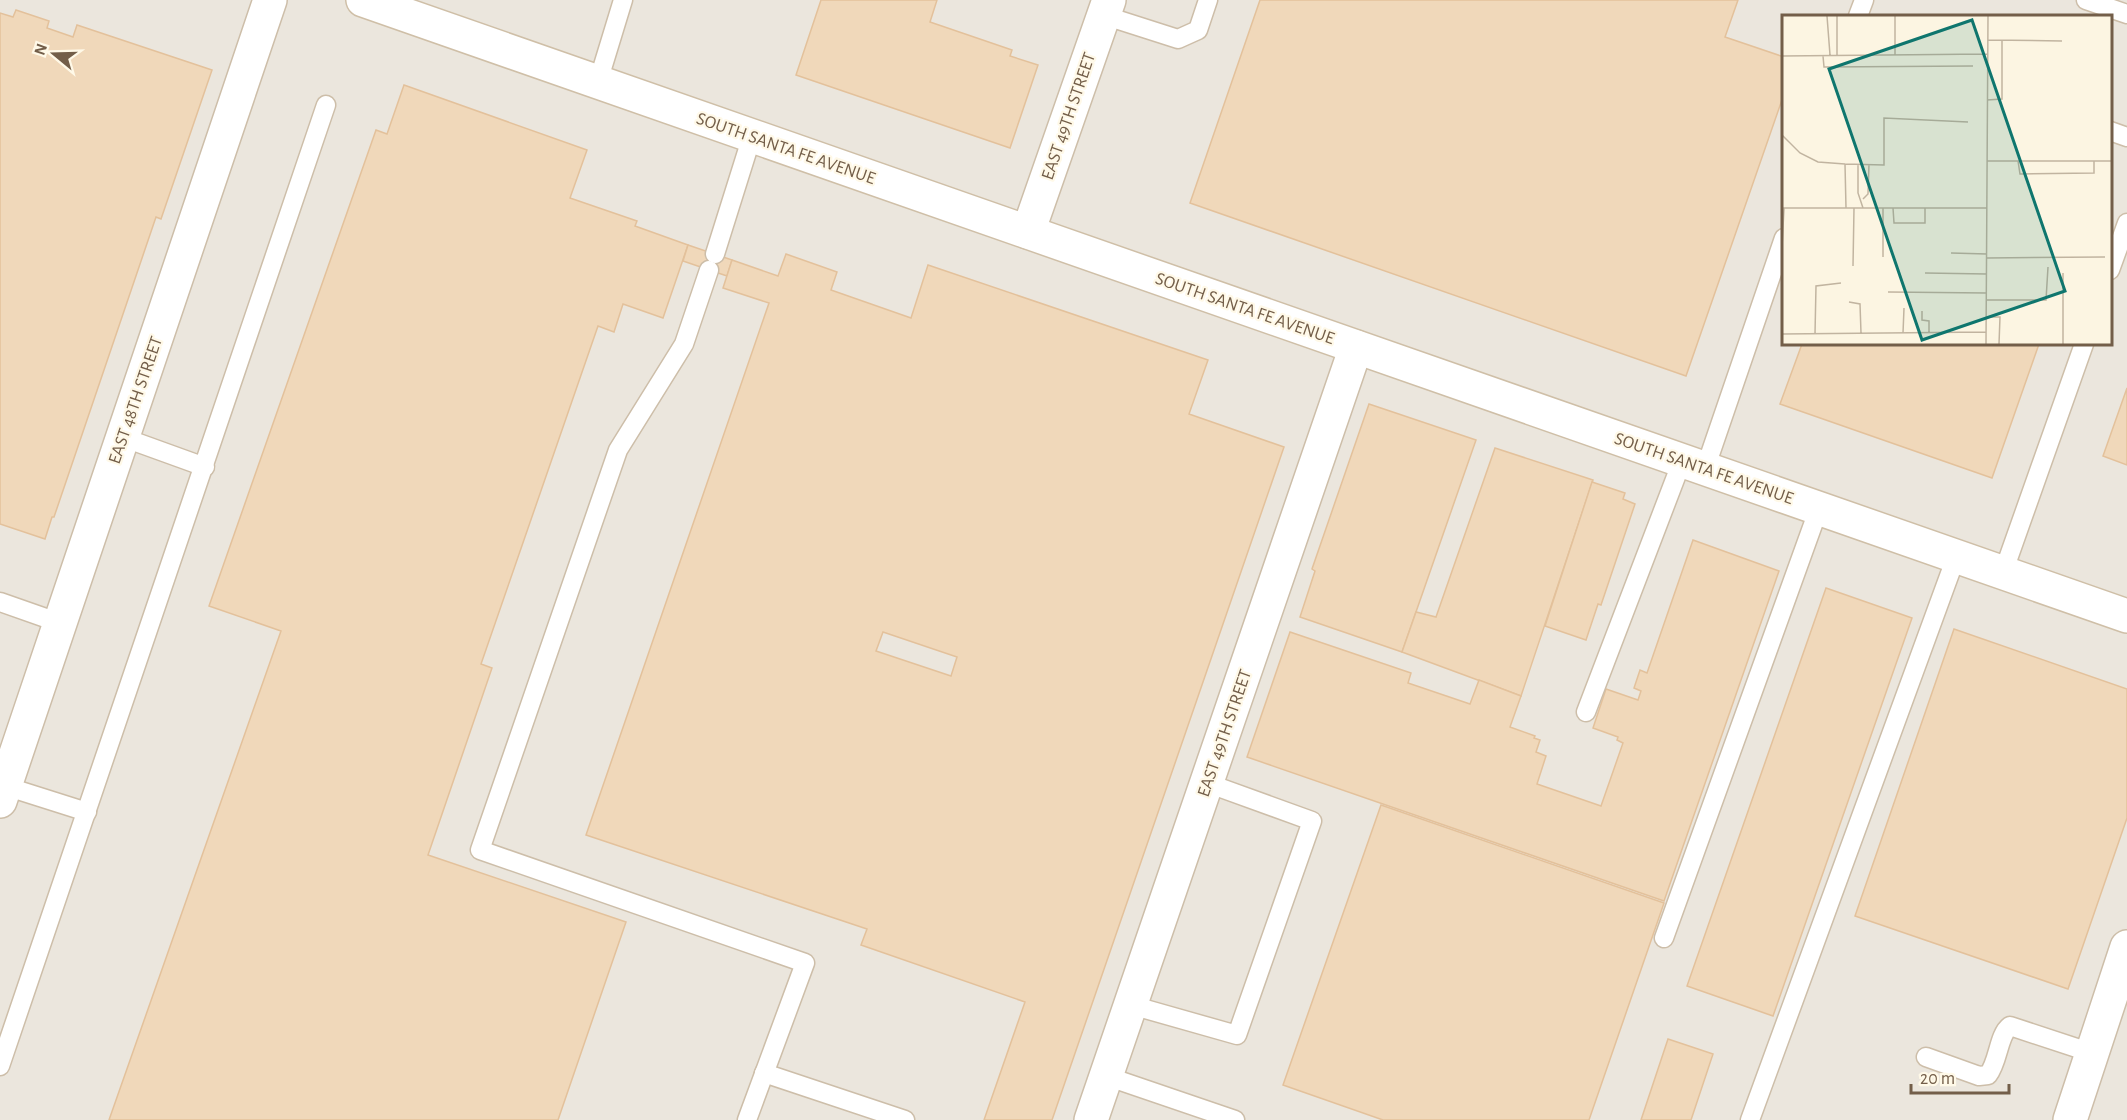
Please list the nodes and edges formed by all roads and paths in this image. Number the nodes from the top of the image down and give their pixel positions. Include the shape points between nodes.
1 (270, 0) edge
2 (363, 0) edge
3 (623, 0) edge
4 (1208, 0) edge
5 (1864, 0) edge
6 (2086, 0) edge
7 (1106, 7) edge
8 (2127, 14) edge
9 (1858, 15) edge
10 (597, 82) junction
11 (326, 105) dead end
12 (2112, 132) edge
13 (752, 136) junction
14 (2127, 137) edge
15 (2127, 223) edge
16 (1028, 232) junction
17 (1782, 243) edge
18 (2112, 264) edge
19 (2084, 345) edge
20 (1356, 347) junction
21 (122, 437) junction
22 (1693, 465) junction
23 (205, 467) junction
24 (1819, 508) junction
25 (1956, 557) junction
26 (2003, 573) junction
27 (0, 602) edge
28 (2125, 611) edge
29 (60, 623) junction
30 (1586, 712) dead end
31 (1207, 783) junction
32 (3, 794) edge
33 (87, 812) junction
34 (1664, 938) dead end
35 (2127, 947) edge
36 (1131, 1005) junction
37 (2092, 1053) junction
38 (1926, 1057) dead end
39 (0, 1066) edge
40 (764, 1073) junction
41 (1106, 1076) junction
42 (747, 1120) edge
43 (905, 1120) edge
44 (1091, 1120) edge
45 (1235, 1120) edge
46 (1750, 1120) edge
47 (2070, 1120) edge

1 - 21 street, EAST 48TH STREET
2 - 10 street, SOUTH SANTA FE AVENUE
3 - 10 lane
4 - 7 lane via 1198,30 1178,39
5 - 9 lane
6 - 8 lane
7 - 16 street, EAST 49TH STREET
10 - 13 street, SOUTH SANTA FE AVENUE
11 - 23 lane
12 - 14 lane
13 - 16 street, SOUTH SANTA FE AVENUE
13 - 40 lane via 684,344 618,450 480,850 805,963
15 - 18 lane
16 - 20 street, SOUTH SANTA FE AVENUE
17 - 22 lane
19 - 26 lane
20 - 22 street, SOUTH SANTA FE AVENUE
20 - 31 street, EAST 49TH STREET
21 - 23 lane
21 - 29 street, EAST 48TH STREET
22 - 24 street, SOUTH SANTA FE AVENUE
22 - 30 lane
23 - 33 lane
24 - 25 street, SOUTH SANTA FE AVENUE
24 - 34 lane
25 - 26 street, SOUTH SANTA FE AVENUE
25 - 46 lane
26 - 28 street, SOUTH SANTA FE AVENUE
27 - 29 lane
29 - 32 street, EAST 48TH STREET
31 - 36 street, EAST 49TH STREET
31 - 36 lane via 1312,821 1237,1035
32 - 33 lane
33 - 39 lane
35 - 37 street
36 - 41 street, EAST 49TH STREET
37 - 38 lane via 2010,1026 1988,1075 1979,1077
37 - 47 street
40 - 42 lane
40 - 43 lane
41 - 44 street, EAST 49TH STREET
41 - 45 lane

